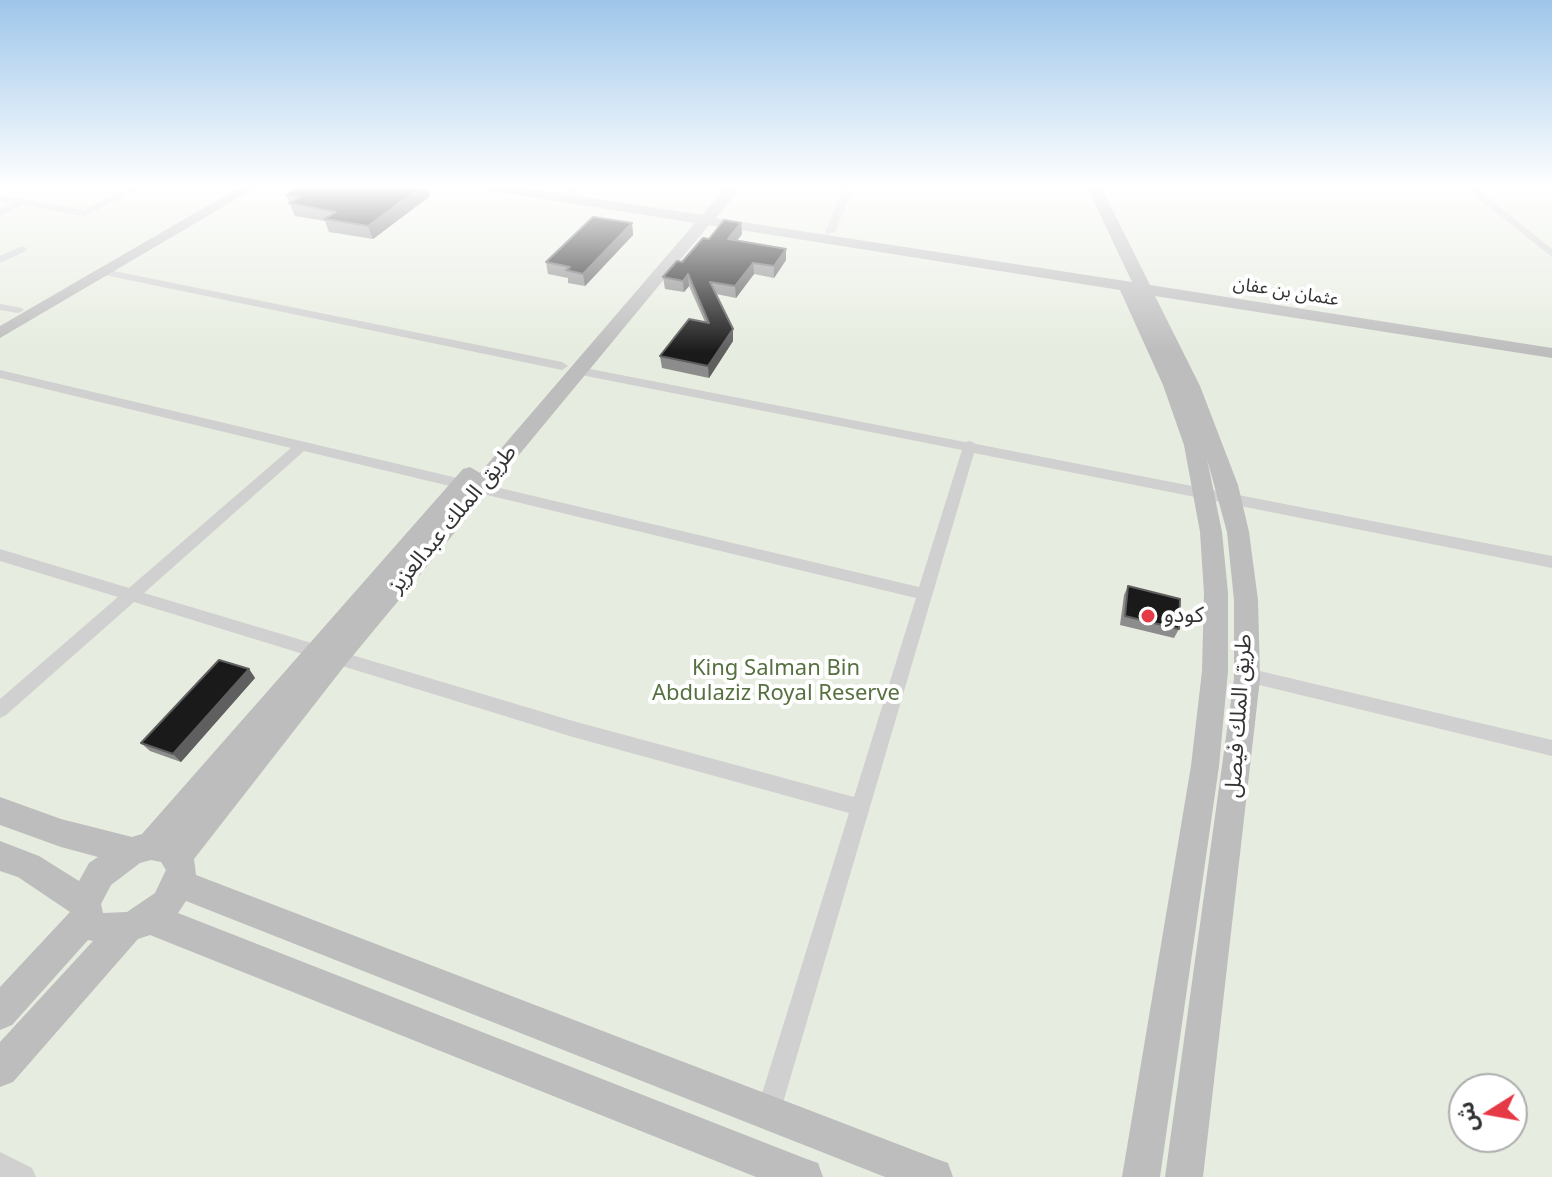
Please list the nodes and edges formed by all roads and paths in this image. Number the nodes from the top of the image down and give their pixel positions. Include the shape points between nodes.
1 (137, 242) edge
2 (156, 242) edge
3 (678, 242) edge
4 (865, 242) edge
5 (888, 242) edge
6 (1111, 242) edge
7 (1117, 242) edge
8 (22, 249) dead end
9 (0, 260) edge
10 (104, 272) junction
11 (1134, 284) junction
12 (0, 307) edge
13 (18, 310) junction
14 (0, 320) edge
15 (0, 333) edge
16 (1552, 344) edge
17 (1552, 353) edge
18 (571, 368) junction
19 (0, 374) edge
20 (970, 445) junction
21 (301, 446) junction
22 (470, 486) junction
23 (1217, 494) junction
24 (0, 555) edge
25 (1552, 562) edge
26 (925, 594) junction
27 (131, 595) junction
28 (326, 654) junction
29 (1247, 675) junction
30 (0, 710) edge
31 (1552, 748) edge
32 (858, 807) junction
33 (0, 811) edge
34 (0, 856) edge
35 (160, 859) junction
36 (86, 910) junction
37 (138, 923) junction
38 (0, 1013) edge
39 (0, 1069) edge
40 (768, 1113) junction
41 (0, 1165) edge
42 (752, 1167) edge
43 (23, 1177) edge
44 (804, 1177) edge
45 (934, 1177) edge
46 (1141, 1177) edge
47 (1184, 1177) edge

1 - 13 street
2 - 10 street
3 - 18 street, طريق الملك عبدالعزيز
4 - 11 street, عثمان بن عفان
5 - 11 street, عثمان بن عفان
6 - 11 street, طريق الملك فيصل
7 - 11 street, طريق الملك فيصل
8 - 9 street
10 - 15 street
10 - 18 street
11 - 16 street, عثمان بن عفان
11 - 17 street, عثمان بن عفان
11 - 23 street, طريق الملك فيصل
12 - 13 street
13 - 14 street
18 - 20 street
18 - 22 street, طريق الملك عبدالعزيز
19 - 21 street
20 - 23 street
20 - 26 street
21 - 22 street
21 - 27 street
22 - 26 street
22 - 28 street, طريق الملك عبدالعزيز
23 - 25 street
23 - 29 street, طريق الملك فيصل via 1238,532
23 - 46 street, طريق الملك فيصل via 1215,671 1191,865
24 - 27 street
26 - 32 street
27 - 28 street
27 - 30 street
28 - 32 street
28 - 35 street, طريق الملك عبدالعزيز
29 - 31 street
29 - 47 street, طريق الملك فيصل
32 - 40 street
33 - 35 street
34 - 36 street via 28,866
35 - 36 street via 100,874
35 - 37 street via 166,904
35 - 40 street
36 - 37 street via 92,925 107,931
36 - 38 street
37 - 39 street
37 - 42 street
40 - 45 street
41 - 43 street
42 - 44 street

